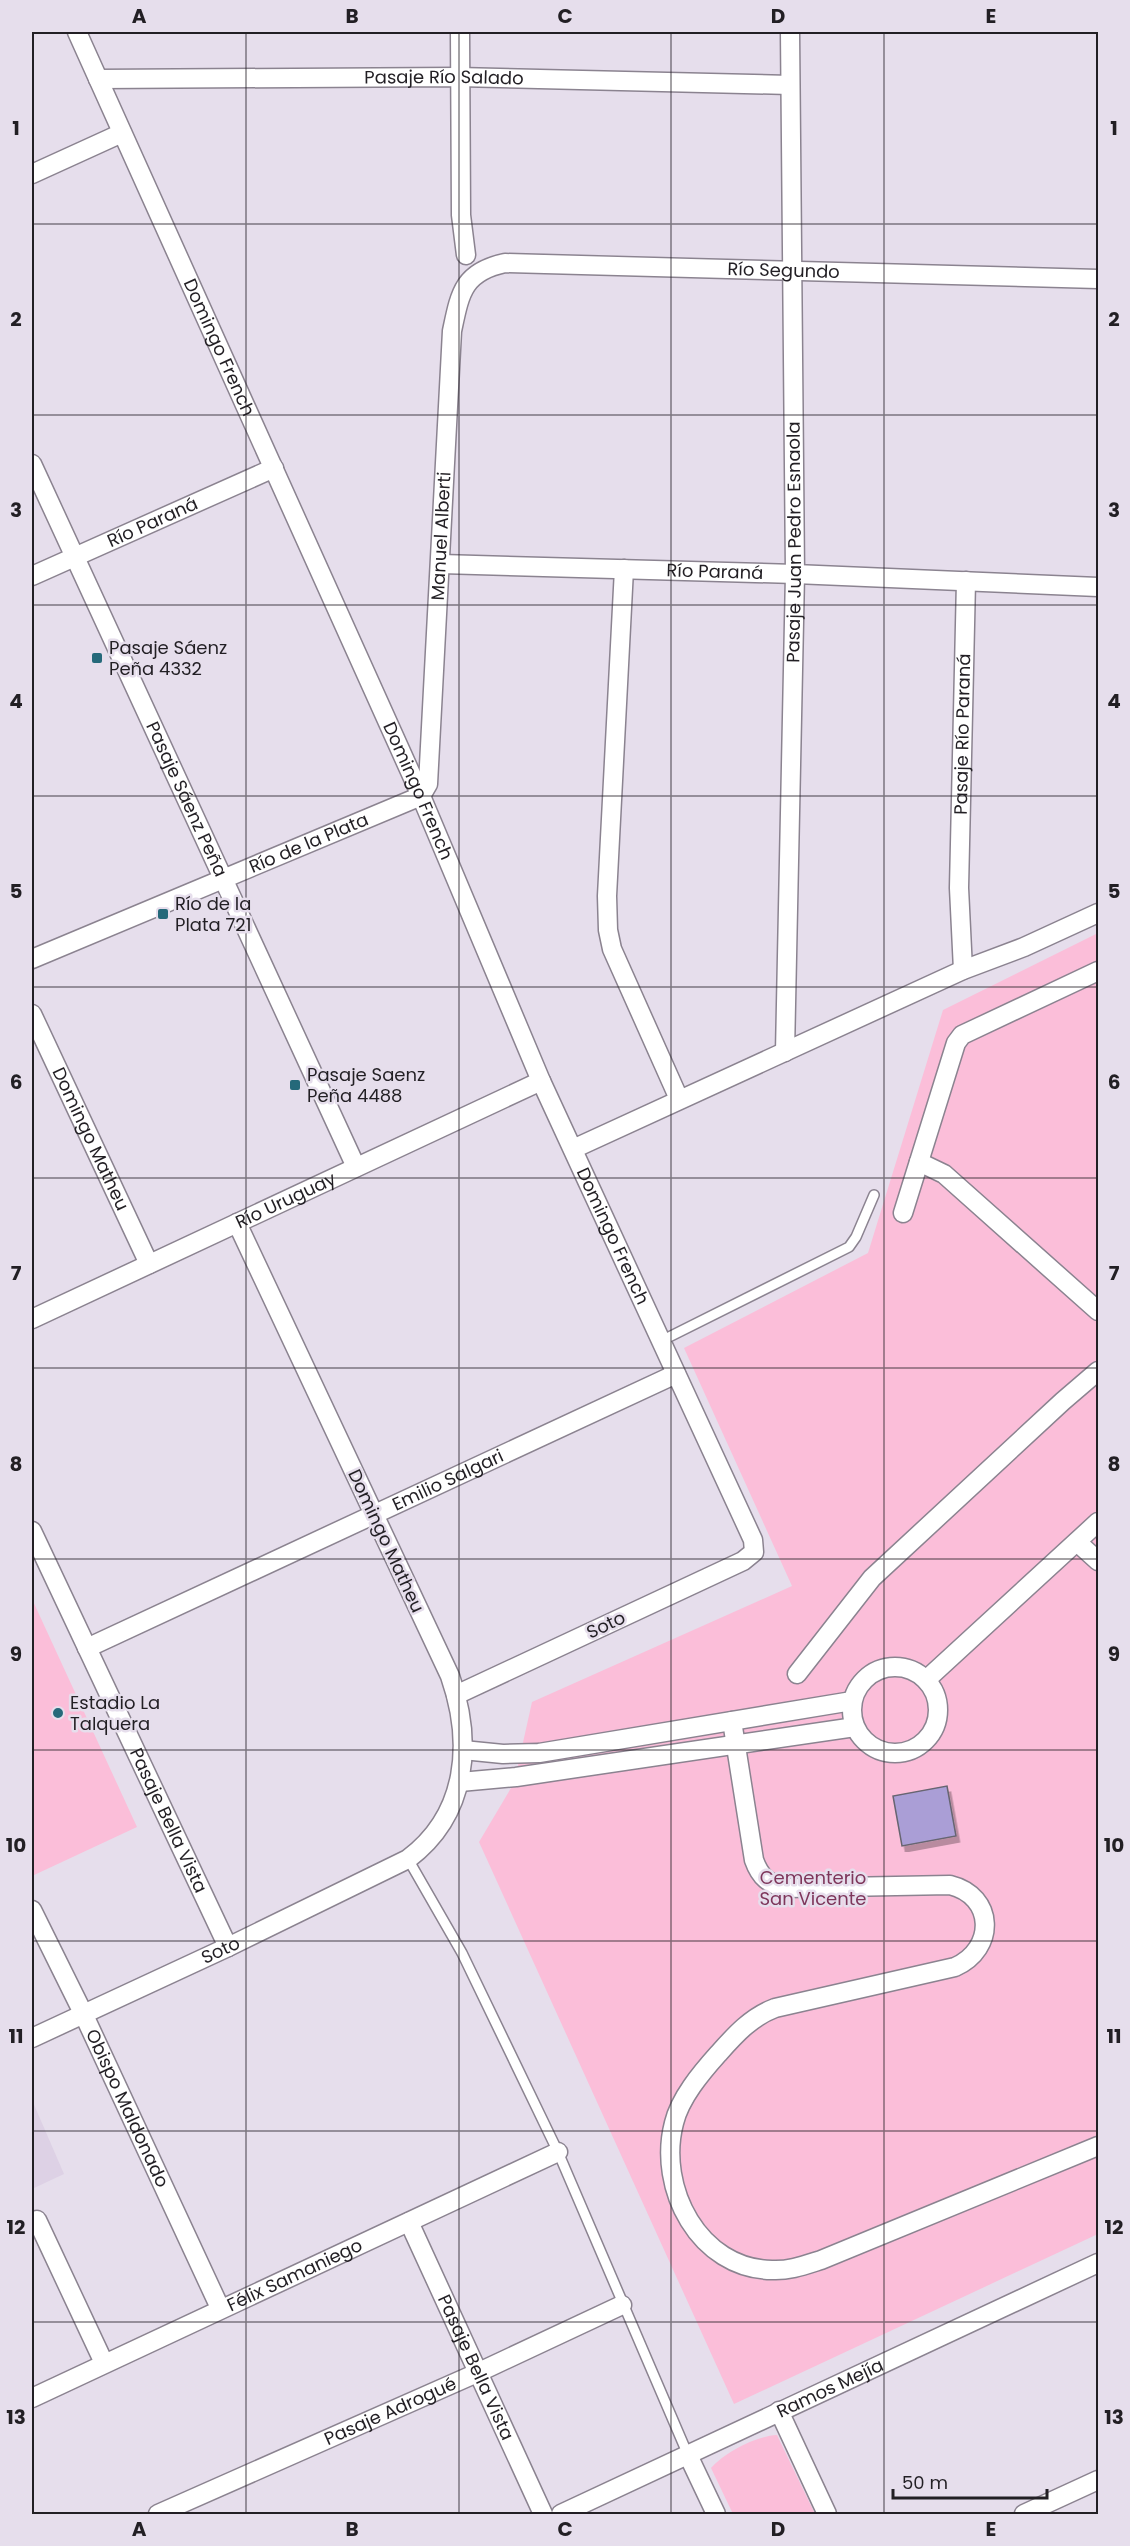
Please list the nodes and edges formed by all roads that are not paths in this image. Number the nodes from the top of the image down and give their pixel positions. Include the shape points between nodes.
1 (77, 32) edge
2 (460, 32) edge
3 (790, 32) edge
4 (458, 76) junction
5 (98, 79) junction
6 (790, 85) junction
7 (122, 133) junction
8 (32, 174) edge
9 (466, 255) dead end
10 (793, 270) junction
11 (470, 278) joint
12 (1098, 279) edge
13 (32, 464) edge
14 (274, 468) junction
15 (75, 556) junction
16 (441, 564) junction
17 (624, 568) junction
18 (795, 574) junction
19 (32, 576) edge
20 (966, 581) junction
21 (1098, 587) edge
22 (421, 796) junction
23 (223, 878) junction
24 (1098, 913) edge
25 (32, 959) edge
26 (963, 970) junction
27 (1098, 971) edge
28 (32, 1014) edge
29 (785, 1052) junction
30 (542, 1081) junction
31 (680, 1099) junction
32 (573, 1149) junction
33 (918, 1162) junction
34 (356, 1167) junction
35 (874, 1195) dead end
36 (903, 1213) dead end
37 (237, 1223) junction
38 (149, 1264) junction
39 (1098, 1311) edge
40 (32, 1319) edge
41 (661, 1341) junction
42 (1098, 1371) edge
43 (676, 1374) junction
44 (373, 1515) junction
45 (1098, 1522) edge
46 (32, 1531) edge
47 (1077, 1542) junction
48 (754, 1552) joint
49 (1098, 1561) edge
50 (87, 1648) junction
51 (797, 1674) dead end
52 (926, 1680) junction
53 (456, 1695) junction
54 (852, 1701) junction
55 (732, 1721) junction
56 (855, 1727) junction
57 (736, 1746) junction
58 (464, 1750) junction
59 (460, 1782) junction
60 (408, 1859) junction
61 (32, 1910) edge
62 (228, 1947) junction
63 (83, 2013) junction
64 (32, 2038) edge
65 (1098, 2146) edge
66 (558, 2152) junction
67 (37, 2220) dead end
68 (409, 2222) junction
69 (1098, 2263) edge
70 (622, 2305) junction
71 (220, 2308) junction
72 (104, 2363) junction
73 (477, 2373) junction
74 (32, 2398) edge
75 (779, 2411) junction
76 (688, 2455) junction
77 (1098, 2480) edge
78 (158, 2514) edge
79 (543, 2514) edge
80 (561, 2514) edge
81 (716, 2514) edge
82 (827, 2514) edge
83 (1024, 2514) edge

1 - 5 street, Domingo French
2 - 4 street
3 - 6 street, Pasaje Juan Pedro Esnaola
4 - 5 street, Pasaje Río Salado
4 - 6 street, Pasaje Río Salado
4 - 9 street via 461,214
5 - 7 street, Domingo French
6 - 10 street, Pasaje Juan Pedro Esnaola
7 - 8 street
7 - 14 street, Domingo French
10 - 11 street, Río Segundo via 505,263
10 - 12 street, Río Segundo
10 - 18 street, Pasaje Juan Pedro Esnaola
11 - 16 street, Manuel Alberti via 453,331
13 - 15 street, Pasaje Sáenz Peña
14 - 15 street, Río Paraná
14 - 22 street, Domingo French
15 - 19 street, Río Paraná
15 - 23 street, Pasaje Sáenz Peña
16 - 17 street, Río Paraná
16 - 22 street, Manuel Alberti via 428,784
17 - 18 street, Río Paraná
17 - 31 street via 608,930 612,949
18 - 20 street, Río Paraná
18 - 29 street, Pasaje Juan Pedro Esnaola
20 - 21 street, Río Paraná
20 - 26 street, Pasaje Río Paraná via 959,888
22 - 23 street, Río de la Plata
22 - 30 street, Domingo French
23 - 25 street, Río de la Plata
23 - 34 street, Pasaje Sáenz Peña
24 - 26 street
26 - 29 street
27 - 33 street via 962,1035 956,1043
28 - 38 street, Domingo Matheu
29 - 31 street
30 - 32 street, Domingo French
30 - 34 street, Río Uruguay
31 - 32 street
32 - 41 street, Domingo French
33 - 36 street
33 - 39 street via 944,1174
34 - 37 street, Río Uruguay
35 - 41 lane via 849,1247
37 - 38 street, Río Uruguay
37 - 44 street, Domingo Matheu
38 - 40 street, Río Uruguay
41 - 43 street, Domingo French
42 - 51 street via 872,1578
43 - 44 street, Emilio Salgari
43 - 48 street, Domingo French via 753,1540
44 - 50 street, Emilio Salgari
44 - 53 street, Domingo Matheu
45 - 47 street
46 - 50 street, Pasaje Bella Vista
47 - 49 street
47 - 52 street
48 - 53 street, Soto via 743,1561
50 - 62 street, Pasaje Bella Vista
52 - 54 street via 903,1667 876,1670 861,1683
52 - 56 street via 938,1707 936,1722 919,1746 905,1752 875,1749
53 - 58 street, Domingo Matheu
54 - 55 street
54 - 56 street
55 - 57 street
55 - 58 street via 539,1753
56 - 57 street
57 - 59 street
57 - 65 street via 754,1860 767,1882 787,1888 950,1885 967,1892 978,1903 985,1921 980,1947 967,1962 775,2008 734,2035 705,2068 674,2124 670,2156 673,2176 678,2197 697,2234 734,2261 752,2268 788,2270
58 - 59 street, Domingo Matheu
59 - 60 street, Domingo Matheu via 431,1838
60 - 62 street, Soto
60 - 66 lane via 462,1953
61 - 63 street, Obispo Maldonado
62 - 63 street, Soto
63 - 64 street, Soto
63 - 71 street, Obispo Maldonado
66 - 68 street, Félix Samaniego
66 - 70 lane
67 - 72 street
68 - 71 street, Félix Samaniego
68 - 73 street, Pasaje Bella Vista
69 - 75 street, Ramos Mejía
70 - 73 street, Pasaje Adrogué
70 - 76 lane
71 - 72 street, Félix Samaniego
72 - 74 street, Félix Samaniego
73 - 78 street, Pasaje Adrogué
73 - 79 street, Pasaje Bella Vista
75 - 76 street, Ramos Mejía
75 - 82 street
76 - 80 street, Ramos Mejía
76 - 81 street
77 - 83 street

